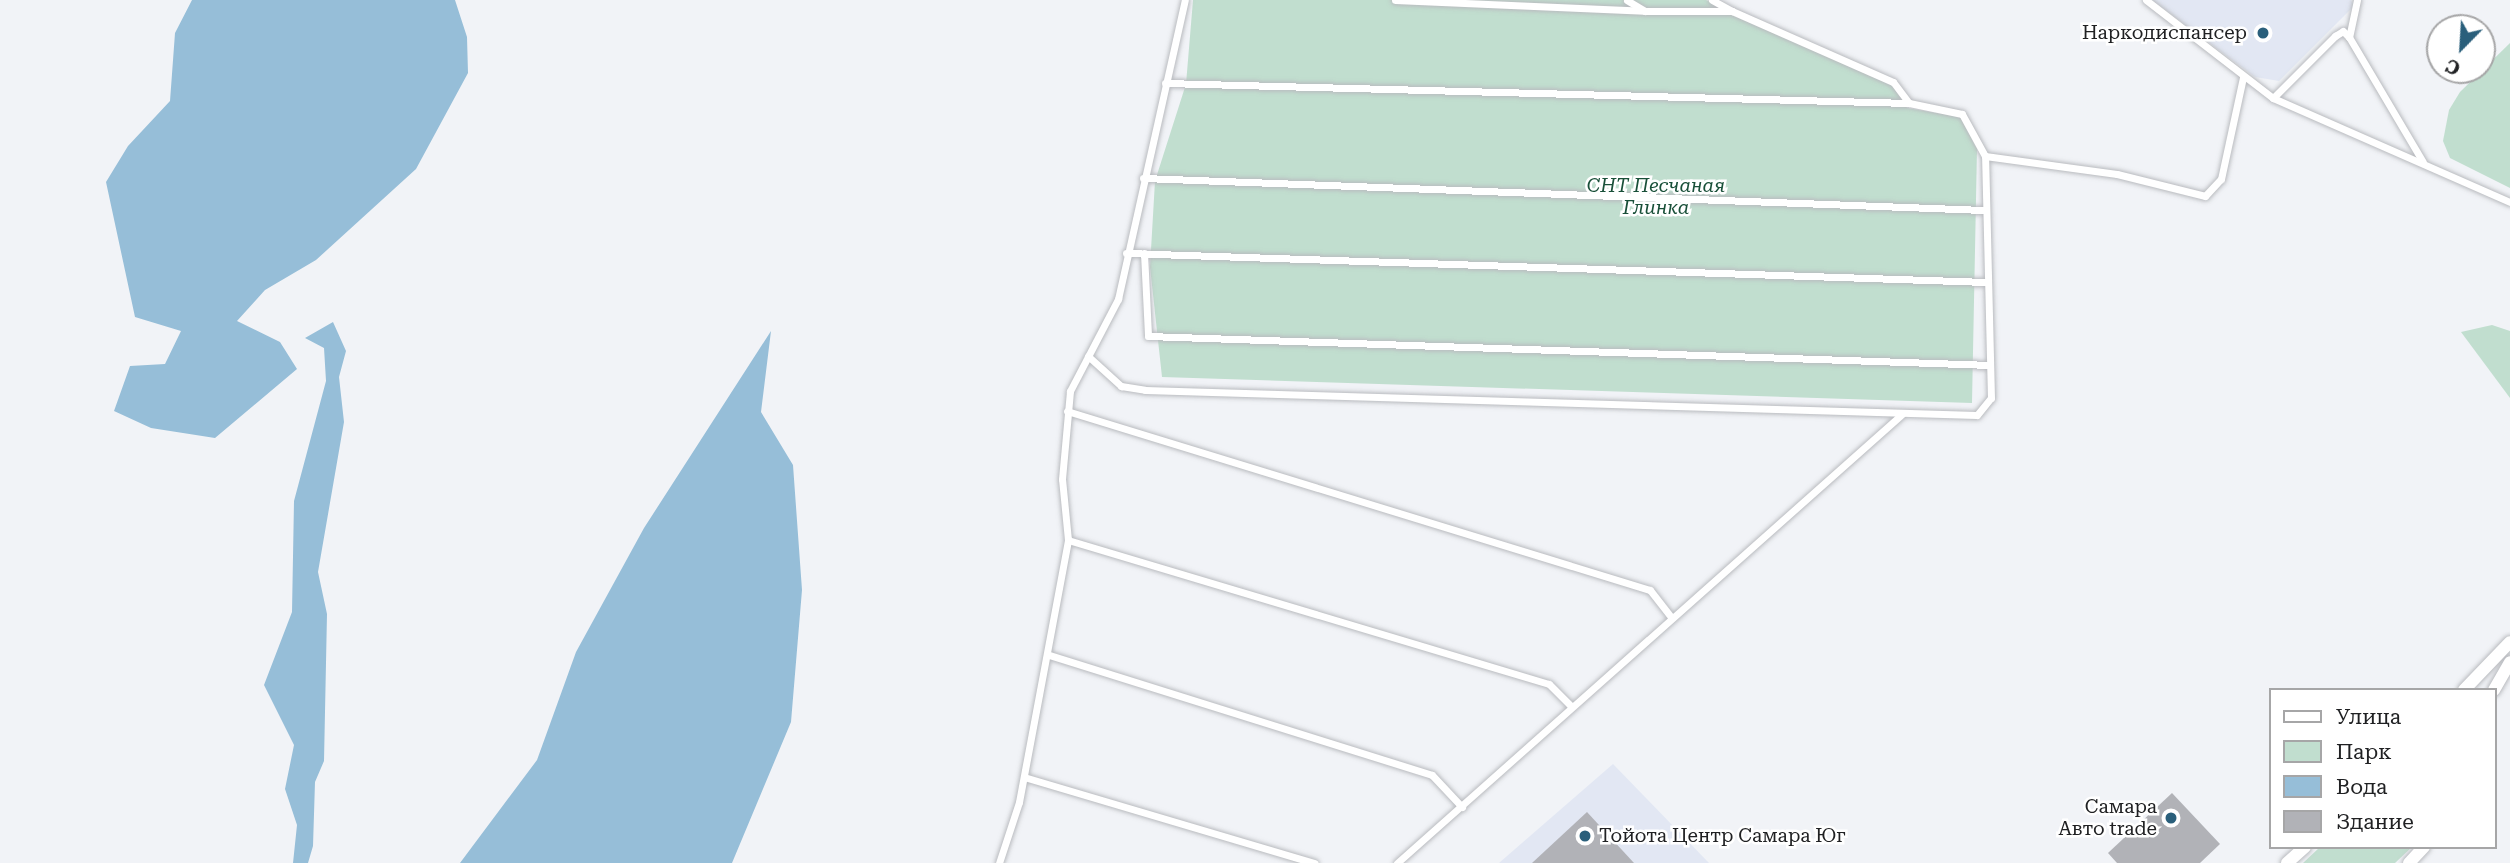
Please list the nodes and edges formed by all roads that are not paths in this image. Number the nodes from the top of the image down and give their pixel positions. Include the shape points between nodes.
1 (1395, 0) edge
2 (1627, 0) edge
3 (1712, 0) edge
4 (2146, 0) edge
5 (2357, 0) edge
6 (1182, 2) edge
7 (1645, 11) junction
8 (1732, 11) junction
9 (2349, 37) junction
10 (2243, 77) junction
11 (1165, 83) junction
12 (2273, 98) junction
13 (1909, 103) junction
14 (1985, 156) junction
15 (2423, 163) junction
16 (1143, 178) junction
17 (2510, 202) edge
18 (1985, 210) junction
19 (1126, 253) junction
20 (1144, 253) junction
21 (1986, 282) junction
22 (1088, 356) junction
23 (1990, 365) junction
24 (1067, 411) junction
25 (1902, 414) junction
26 (1068, 540) junction
27 (1671, 617) junction
28 (2510, 642) edge
29 (1049, 655) junction
30 (2510, 662) edge
31 (2466, 688) edge
32 (2495, 688) edge
33 (1570, 705) junction
34 (1024, 777) junction
35 (1462, 807) junction
36 (2303, 849) edge
37 (2422, 849) edge
38 (999, 863) edge
39 (1315, 863) edge
40 (1397, 863) edge
41 (2287, 863) edge
42 (2409, 863) edge

1 - 7 street
2 - 7 street
3 - 8 street
4 - 10 street
5 - 9 street
6 - 11 street
7 - 8 street
8 - 13 street via 1893,82
9 - 12 street via 2343,31 2335,36
9 - 15 street
10 - 12 street
10 - 14 street via 2221,179 2205,196 2117,174
11 - 13 street
11 - 16 street
12 - 15 street
13 - 14 street via 1962,114
14 - 18 street
15 - 17 street
16 - 18 street
16 - 19 street
18 - 21 street
19 - 20 street
19 - 22 street via 1111,318
20 - 21 street
20 - 23 street via 1148,336
21 - 23 street
22 - 24 street via 1070,391
22 - 25 street via 1121,386 1145,390
23 - 25 street via 1991,398 1977,415
24 - 26 street via 1062,479
24 - 27 street via 1650,590
25 - 27 street
26 - 29 street
26 - 33 street via 1549,684
27 - 33 street
28 - 31 main road
29 - 34 street
29 - 35 street via 1432,775
30 - 32 main road
33 - 35 street
34 - 38 street
34 - 39 street
35 - 40 street
36 - 41 main road
37 - 42 main road

